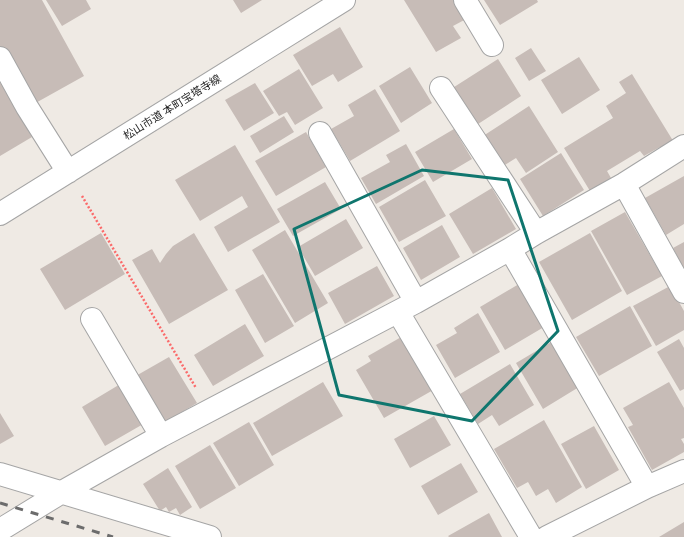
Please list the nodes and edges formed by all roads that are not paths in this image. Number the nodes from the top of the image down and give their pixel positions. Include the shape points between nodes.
1 (344, 0) edge
2 (466, 0) edge
3 (492, 45) dead end
4 (0, 58) edge
5 (441, 88) dead end
6 (320, 133) dead end
7 (684, 146) edge
8 (68, 172) junction
9 (624, 184) junction
10 (0, 214) edge
11 (536, 233) junction
12 (510, 249) junction
13 (684, 292) edge
14 (407, 307) junction
15 (92, 319) dead end
16 (161, 436) junction
17 (0, 474) edge
18 (682, 476) edge
19 (647, 487) junction
20 (62, 492) junction
21 (0, 530) edge
22 (210, 537) edge
23 (531, 537) edge
24 (547, 537) edge

1 - 8 street, 松山市道 本町宝塔寺線
2 - 3 street
4 - 8 street
5 - 11 street
6 - 14 street
7 - 9 street
8 - 10 street, 松山市道 本町宝塔寺線
9 - 11 street
9 - 13 street
11 - 12 street
12 - 14 street
12 - 19 street
14 - 16 street
14 - 23 street
15 - 16 street
16 - 20 street
17 - 20 street
18 - 19 street
19 - 24 street
20 - 21 street
20 - 22 street

